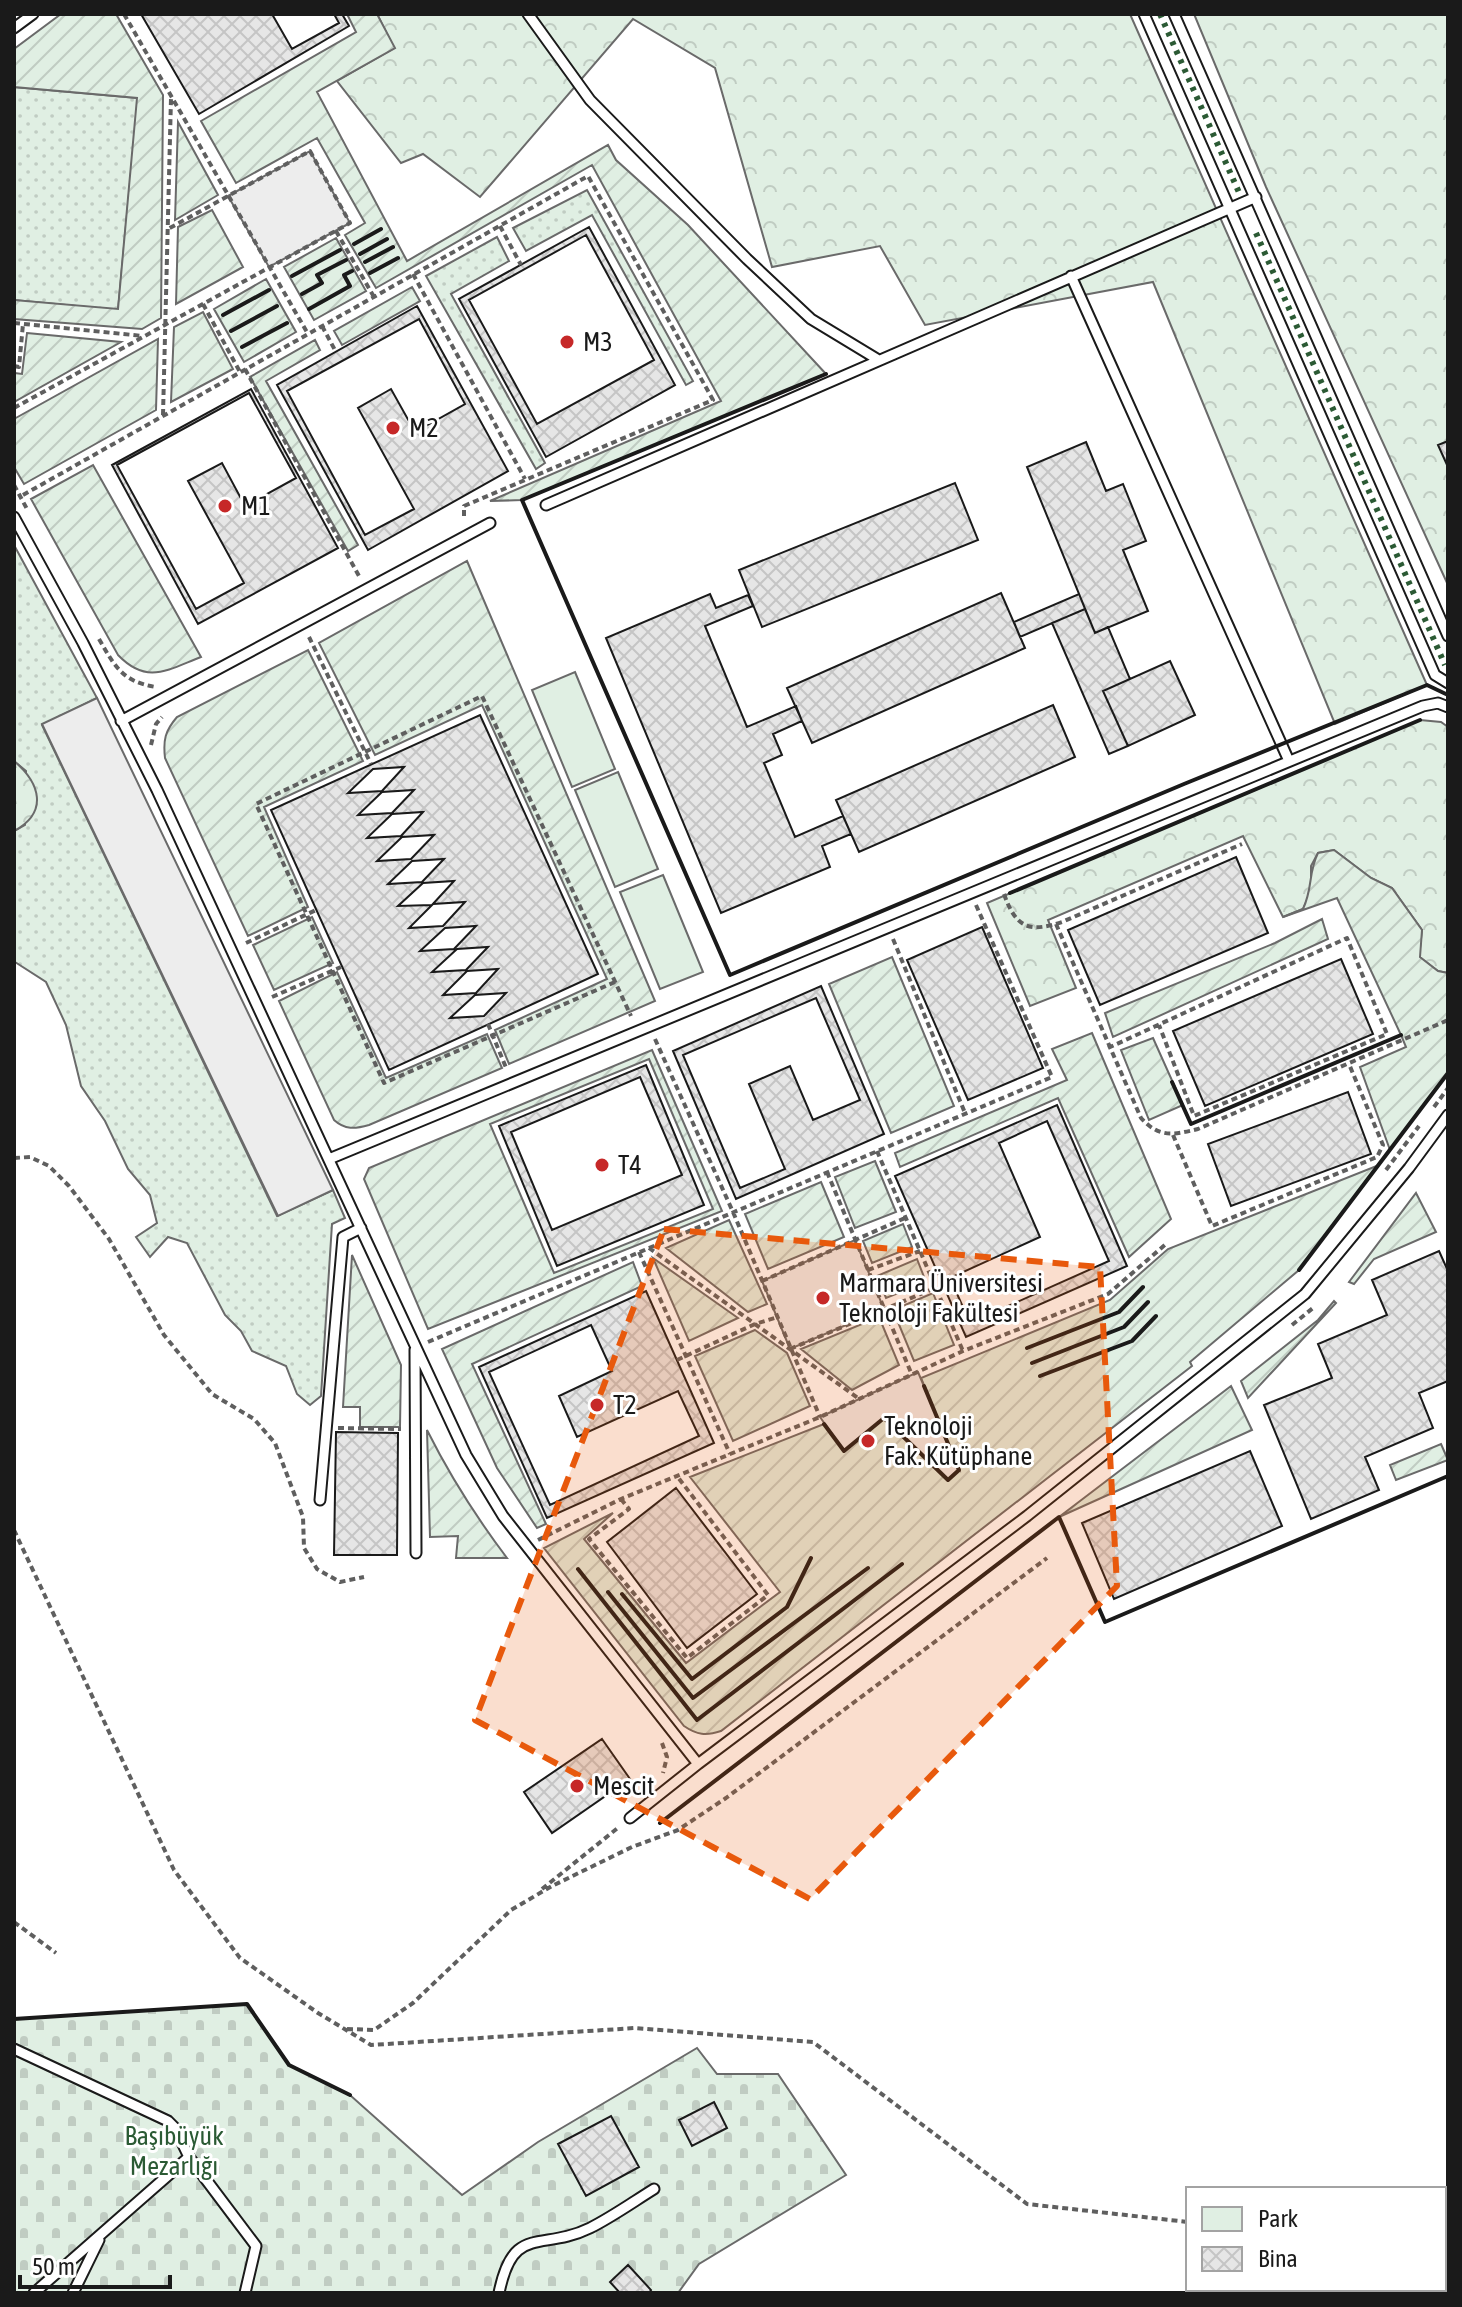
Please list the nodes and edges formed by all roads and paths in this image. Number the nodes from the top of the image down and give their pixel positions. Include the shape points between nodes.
1 (33, 14) edge
2 (124, 14) edge
3 (528, 14) edge
4 (1144, 14) edge
5 (1174, 14) edge
6 (14, 28) edge
7 (171, 96) junction
8 (228, 196) junction
9 (1256, 197) junction
10 (1229, 209) junction
11 (500, 226) junction
12 (168, 229) junction
13 (336, 231) junction
14 (521, 265) dead end
15 (269, 267) junction
16 (413, 274) junction
17 (1071, 276) junction
18 (374, 297) junction
19 (203, 304) junction
20 (14, 323) edge
21 (23, 324) junction
22 (165, 325) junction
23 (322, 326) junction
24 (308, 334) junction
25 (145, 336) junction
26 (336, 352) dead end
27 (877, 359) junction
28 (14, 366) edge
29 (243, 371) junction
30 (14, 408) edge
31 (163, 415) junction
32 (525, 480) junction
33 (14, 485) edge
34 (23, 495) dead end
35 (546, 505) dead end
36 (29, 513) dead end
37 (14, 517) edge
38 (490, 523) dead end
39 (453, 528) dead end
40 (370, 575) dead end
41 (359, 576) dead end
42 (356, 582) dead end
43 (97, 636) dead end
44 (1448, 636) edge
45 (297, 639) dead end
46 (1448, 683) edge
47 (160, 686) dead end
48 (1448, 707) edge
49 (163, 715) dead end
50 (121, 721) junction
51 (365, 751) junction
52 (154, 755) dead end
53 (1289, 761) junction
54 (371, 764) dead end
55 (1242, 844) dead end
56 (999, 881) junction
57 (975, 904) dead end
58 (316, 910) dead end
59 (307, 914) junction
60 (1056, 924) junction
61 (238, 938) dead end
62 (893, 939) dead end
63 (246, 943) dead end
64 (245, 952) dead end
65 (341, 967) dead end
66 (333, 971) junction
67 (615, 982) junction
68 (272, 1010) dead end
69 (631, 1016) dead end
70 (640, 1019) dead end
71 (1448, 1020) edge
72 (488, 1024) dead end
73 (626, 1025) dead end
74 (1159, 1025) junction
75 (493, 1036) junction
76 (655, 1039) dead end
77 (1108, 1048) junction
78 (1349, 1064) junction
79 (507, 1070) dead end
80 (1448, 1088) edge
81 (965, 1113) junction
82 (1429, 1114) dead end
83 (1448, 1115) edge
84 (1419, 1126) dead end
85 (1173, 1135) junction
86 (877, 1151) junction
87 (14, 1158) edge
88 (329, 1159) junction
89 (827, 1172) junction
90 (1381, 1177) dead end
91 (733, 1212) junction
92 (905, 1218) junction
93 (361, 1228) junction
94 (855, 1240) junction
95 (1166, 1244) dead end
96 (649, 1248) junction
97 (920, 1251) junction
98 (639, 1252) junction
99 (868, 1270) junction
100 (762, 1281) junction
101 (936, 1287) junction
102 (884, 1309) junction
103 (778, 1317) junction
104 (755, 1324) junction
105 (422, 1343) junction
106 (790, 1349) junction
107 (963, 1351) junction
108 (428, 1353) dead end
109 (686, 1356) junction
110 (677, 1360) dead end
111 (912, 1375) junction
112 (858, 1398) junction
113 (820, 1417) junction
114 (327, 1428) junction
115 (415, 1429) junction
116 (730, 1454) junction
117 (677, 1476) junction
118 (621, 1499) junction
119 (320, 1500) dead end
120 (14, 1532) edge
121 (526, 1546) junction
122 (416, 1553) dead end
123 (1047, 1558) dead end
124 (364, 1577) dead end
125 (698, 1764) junction
126 (630, 1818) joint
127 (530, 1899) junction
128 (14, 1922) edge
129 (56, 1953) dead end
130 (345, 2029) junction
131 (14, 2049) edge
132 (189, 2157) junction
133 (654, 2189) dead end
134 (1186, 2222) edge
135 (100, 2237) junction
136 (34, 2293) edge
137 (73, 2293) edge
138 (245, 2293) edge
139 (499, 2293) edge

1 - 6 lane
2 - 7 path
3 - 27 lane via 590,100 747,259 811,319
4 - 10 lane
5 - 9 lane
7 - 8 path
7 - 12 path
8 - 12 path
8 - 13 path via 310,151 350,223
8 - 15 path
9 - 10 lane
9 - 44 lane
10 - 17 lane
10 - 46 lane via 1435,675
11 - 14 path
11 - 16 path
11 - 32 path via 588,176 713,400
12 - 22 path
13 - 15 path
13 - 18 path
15 - 19 path
15 - 24 path
16 - 18 path
16 - 32 path
17 - 27 lane
17 - 53 lane
18 - 23 path
19 - 22 path
19 - 29 path
20 - 21 path
21 - 25 path
21 - 28 path via 19,367
22 - 25 path
22 - 31 path
23 - 24 path
23 - 26 path
24 - 29 path
25 - 30 path
27 - 35 lane
29 - 31 path
29 - 41 path
31 - 34 path
32 - 39 path via 464,506 466,520
33 - 36 path
37 - 50 lane
38 - 50 lane
40 - 42 path
43 - 47 path via 125,676
45 - 51 path via 310,635
48 - 53 lane via 1423,706
49 - 52 path via 151,745
50 - 88 lane
51 - 54 path
51 - 59 path via 256,804
51 - 67 path via 482,696
53 - 56 lane
55 - 60 path
56 - 60 path via 1019,922 1038,929
56 - 88 lane
57 - 81 path via 1052,1077
58 - 59 path
59 - 63 path
59 - 66 path
60 - 77 path
61 - 64 path
62 - 81 path
65 - 66 path
66 - 68 path via 268,996
66 - 75 path via 384,1083
67 - 69 path
67 - 75 path
70 - 73 path
71 - 78 path
72 - 75 path
74 - 74 path via 1347,938 1387,1034 1194,1116
74 - 77 path
75 - 79 path
76 - 91 path
77 - 85 path via 1141,1118 1151,1130
78 - 85 path
78 - 85 path via 1383,1145 1377,1157 1212,1226
80 - 82 path
81 - 86 path
83 - 125 lane via 1305,1294 1027,1516
84 - 90 path
86 - 89 path
86 - 92 path
87 - 124 path via 30,1157 49,1166 69,1186 109,1239 164,1335 212,1394 254,1419 275,1443 303,1517 304,1548 317,1569 340,1582
88 - 93 lane
89 - 91 path
89 - 94 path
91 - 96 path
91 - 100 path
92 - 94 path
92 - 97 path
93 - 105 lane
93 - 114 lane via 343,1237
94 - 99 path
94 - 100 path
95 - 107 path via 1108,1294
96 - 98 path
96 - 104 path
97 - 99 path
97 - 101 path
98 - 105 path
98 - 109 path
99 - 102 path
100 - 103 path
101 - 102 path
101 - 107 path
102 - 106 path
102 - 111 path
103 - 104 path
103 - 106 path
104 - 106 path
104 - 109 path
105 - 108 path
105 - 115 lane
105 - 121 lane via 483,1486
106 - 112 path
106 - 113 path
107 - 111 path
109 - 110 path
109 - 116 path
111 - 112 path
112 - 113 path
113 - 116 path
114 - 115 path
114 - 119 lane
115 - 122 lane
116 - 117 path
117 - 118 path
117 - 118 path via 768,1595 687,1658 589,1539 629,1509
118 - 121 path
120 - 130 path via 174,1870 240,1958
121 - 125 lane
123 - 127 path via 678,1830 632,1847
125 - 126 lane
126 - 127 path
127 - 130 path via 511,1910 413,2003 374,2030
128 - 129 path
130 - 134 path via 371,2045 635,2028 813,2042 1027,2204
131 - 132 lane via 168,2121
132 - 135 lane
132 - 138 lane via 256,2246
133 - 139 lane via 589,2229 528,2242 504,2269
135 - 136 lane
135 - 137 lane

